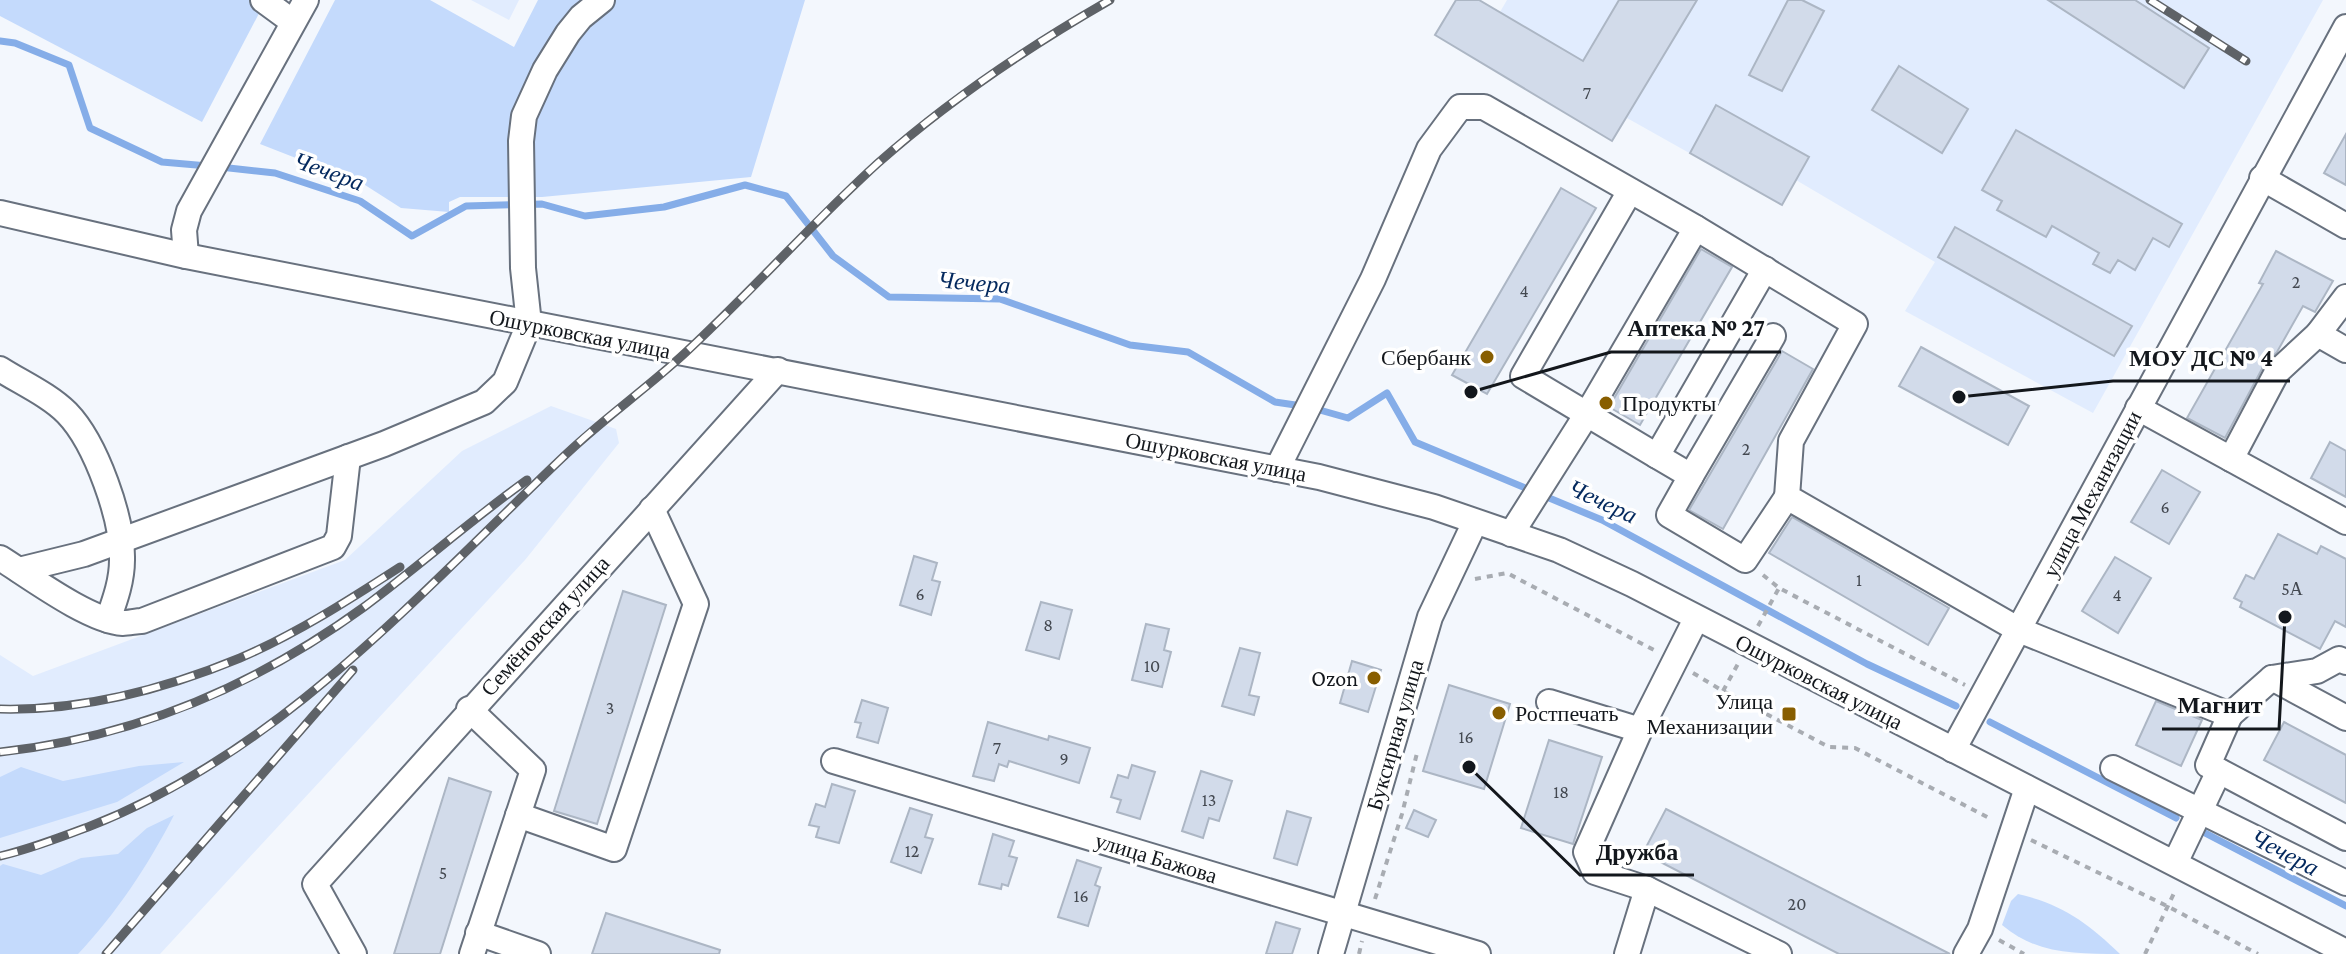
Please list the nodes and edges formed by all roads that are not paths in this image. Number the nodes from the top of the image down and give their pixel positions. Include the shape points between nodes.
1 (263, 0) edge
2 (306, 0) edge
3 (602, 0) edge
4 (293, 22) junction
5 (2346, 27) edge
6 (2262, 178) junction
7 (1630, 191) junction
8 (0, 213) edge
9 (2346, 226) edge
10 (1696, 228) junction
11 (186, 256) junction
12 (1765, 269) junction
13 (2346, 297) edge
14 (529, 324) junction
15 (2318, 334) junction
16 (1773, 336) dead end
17 (2346, 350) edge
18 (0, 369) edge
19 (778, 370) junction
20 (2138, 408) junction
21 (1587, 414) junction
22 (1657, 456) junction
23 (348, 457) junction
24 (2231, 459) junction
25 (1277, 469) junction
26 (1691, 476) junction
27 (1787, 497) junction
28 (652, 509) junction
29 (1475, 522) junction
30 (2346, 522) edge
31 (1511, 534) junction
32 (122, 539) junction
33 (10, 564) edge
34 (1696, 619) junction
35 (108, 620) junction
36 (2019, 630) junction
37 (2346, 662) edge
38 (2272, 678) junction
39 (1549, 702) dead end
40 (469, 709) junction
41 (2230, 715) junction
42 (2346, 718) edge
43 (1640, 730) junction
44 (1953, 750) junction
45 (834, 761) dead end
46 (2113, 768) dead end
47 (2219, 771) junction
48 (2027, 788) junction
49 (2200, 811) junction
50 (518, 815) junction
51 (2346, 838) edge
52 (2180, 866) junction
53 (2346, 883) edge
54 (1647, 889) junction
55 (1343, 913) junction
56 (475, 944) edge
57 (2346, 952) edge
58 (354, 954) edge
59 (538, 954) edge
60 (1331, 954) edge
61 (1478, 954) edge
62 (1627, 954) edge
63 (1779, 954) edge
64 (1966, 954) edge

1 - 4 street
2 - 4 street
3 - 14 street via 568,33 524,116 523,268
4 - 11 street via 189,211
5 - 6 street, улица Механизации
6 - 9 street
6 - 20 street, улица Механизации
7 - 10 street
7 - 21 street via 1523,376
7 - 25 street via 1484,107 1460,107 1429,149 1373,279
8 - 11 street, Ошурковская улица
10 - 12 street
10 - 21 street
11 - 14 street, Ошурковская улица
12 - 22 street
12 - 27 street via 1855,324 1791,441
13 - 15 street
14 - 19 street, Ошурковская улица
14 - 23 street via 511,372 484,402
15 - 17 street
15 - 24 street via 2277,372
16 - 26 street
18 - 32 street via 67,413 96,462
19 - 25 street, Ошурковская улица
19 - 28 street, Семёновская улица
20 - 24 street
20 - 36 street, улица Механизации
21 - 22 street
21 - 31 street
22 - 26 street
23 - 32 street
23 - 35 street via 339,536 333,547 142,621
24 - 30 street
25 - 29 street, Ошурковская улица via 1420,503
26 - 27 street via 1669,515 1745,560
27 - 36 street
28 - 40 street, Семёновская улица
28 - 50 street via 696,604 614,849
29 - 31 street, Ошурковская улица
29 - 55 street, Буксирная улица via 1430,617
31 - 34 street, Ошурковская улица via 1559,550
32 - 33 street via 84,554
32 - 35 street via 119,584
33 - 35 street
34 - 43 street
34 - 44 street, Ошурковская улица
36 - 41 street
36 - 44 street, улица Механизации
37 - 38 street via 2339,659 2317,671
38 - 41 street
38 - 42 street
39 - 43 street
40 - 50 street via 533,770
40 - 58 street, Семёновская улица via 315,884
41 - 47 street via 2208,765
43 - 54 street via 1586,852 1595,872
44 - 48 street, Ошурковская улица
45 - 55 street, улица Бажова
46 - 49 street
47 - 49 street
47 - 51 street
48 - 52 street, Ошурковская улица
48 - 64 street via 1980,929
49 - 52 street
49 - 53 street
50 - 56 street
52 - 57 street, Ошурковская улица
54 - 62 street
54 - 63 street
55 - 60 street, Буксирная улица
55 - 61 street, улица Бажова
56 - 59 street

